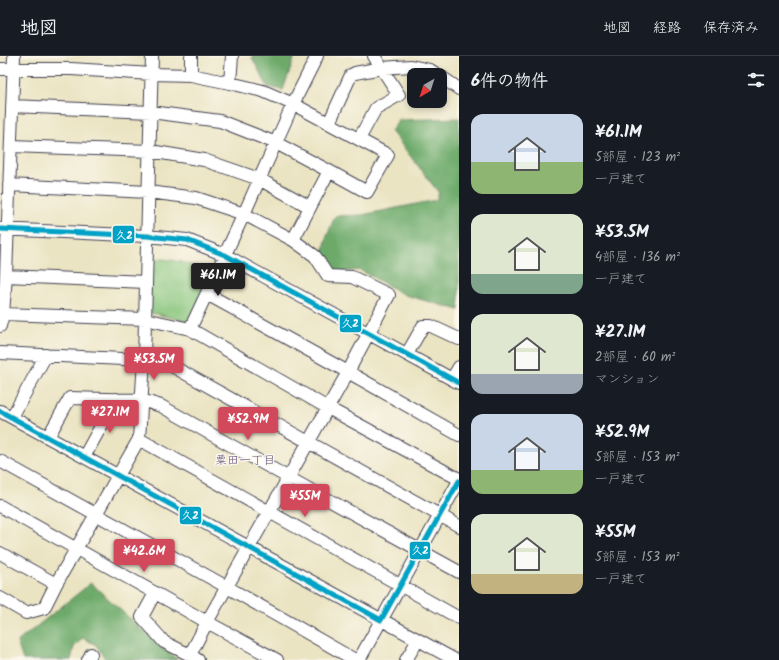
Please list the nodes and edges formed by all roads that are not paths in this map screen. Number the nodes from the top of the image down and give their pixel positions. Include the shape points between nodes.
1 (14, 56) edge
2 (152, 56) edge
3 (191, 56) edge
4 (232, 56) edge
5 (317, 56) edge
6 (374, 56) edge
7 (382, 68) junction
8 (420, 68) edge
9 (0, 69) edge
10 (13, 70) junction
11 (152, 74) junction
12 (191, 75) junction
13 (447, 81) edge
14 (230, 83) junction
15 (459, 88) edge
16 (293, 104) junction
17 (12, 106) junction
18 (151, 112) junction
19 (329, 123) junction
20 (359, 140) junction
21 (276, 143) junction
22 (10, 146) junction
23 (150, 151) junction
24 (329, 171) junction
25 (259, 179) junction
26 (9, 186) junction
27 (148, 192) junction
28 (310, 207) junction
29 (244, 214) junction
30 (4, 229) edge
31 (147, 236) junction
32 (293, 240) junction
33 (225, 256) junction
34 (6, 276) junction
35 (146, 282) junction
36 (207, 294) junction
37 (145, 319) junction
38 (2, 320) edge
39 (190, 329) junction
40 (368, 333) junction
41 (459, 339) edge
42 (0, 353) edge
43 (407, 354) junction
44 (46, 355) junction
45 (144, 360) junction
46 (459, 367) edge
47 (348, 372) junction
48 (456, 381) edge
49 (116, 399) junction
50 (141, 400) junction
51 (328, 408) junction
52 (0, 411) edge
53 (12, 417) junction
54 (459, 435) edge
55 (48, 437) junction
56 (139, 439) junction
57 (308, 443) junction
58 (84, 457) junction
59 (0, 461) edge
60 (118, 475) junction
61 (289, 478) junction
62 (459, 480) edge
63 (0, 506) edge
64 (269, 512) junction
65 (96, 514) junction
66 (440, 516) junction
67 (459, 526) edge
68 (249, 547) junction
69 (76, 549) junction
70 (420, 550) junction
71 (0, 554) edge
72 (459, 572) edge
73 (56, 584) junction
74 (401, 585) junction
75 (227, 587) junction
76 (155, 593) junction
77 (0, 598) edge
78 (459, 618) edge
79 (382, 620) junction
80 (207, 622) junction
81 (418, 640) junction
82 (437, 656) edge
83 (194, 658) edge
84 (277, 660) edge
85 (355, 660) edge
86 (359, 660) edge
87 (406, 660) edge
88 (455, 660) edge

1 - 10 street
2 - 11 street
3 - 12 street
4 - 14 street
5 - 16 street
6 - 7 street
7 - 8 street
7 - 19 street via 355,72 351,75
7 - 20 street via 399,95 376,108
9 - 10 street
10 - 11 street via 71,69
10 - 17 street
11 - 12 street
11 - 18 street
12 - 14 street
13 - 15 street
14 - 16 street via 263,91
16 - 19 street
16 - 21 street
17 - 18 street
17 - 22 street
18 - 21 street via 220,122
18 - 23 street
19 - 20 street
20 - 24 street via 388,155 367,192
21 - 24 street
21 - 25 street
22 - 23 street
22 - 26 street
23 - 25 street via 204,160
23 - 27 street
24 - 28 street
25 - 28 street
25 - 29 street
26 - 27 street
26 - 30 street
27 - 29 street via 196,198
27 - 31 street
28 - 32 street
29 - 32 street
29 - 33 street
30 - 31 street
30 - 34 street
31 - 33 street via 187,240
31 - 35 street
32 - 40 street via 315,256 328,276 352,277 389,296
33 - 36 street
33 - 40 street
34 - 35 street
34 - 38 street
35 - 37 street
36 - 39 street
36 - 47 street
37 - 38 street
37 - 39 street
37 - 45 street
39 - 51 street
40 - 43 street
40 - 47 street
41 - 43 street via 431,326 423,326
42 - 44 street
43 - 48 street
44 - 45 street
44 - 53 street
45 - 50 street
45 - 57 street via 163,361
46 - 48 street
47 - 51 street
47 - 54 street
49 - 50 street
49 - 55 street via 70,398
49 - 58 street
50 - 56 street
50 - 61 street via 161,406
51 - 57 street
51 - 62 street
52 - 53 street
53 - 55 street
55 - 58 street
56 - 60 street
56 - 64 street
57 - 61 street
57 - 66 street
58 - 60 street
59 - 65 street
60 - 65 street
60 - 68 street
61 - 64 street
61 - 70 street
62 - 66 street
63 - 69 street
64 - 68 street
64 - 74 street
65 - 69 street
65 - 75 street
66 - 67 street
66 - 70 street
68 - 75 street
68 - 79 street
69 - 73 street
69 - 76 street
70 - 72 street
70 - 74 street
71 - 73 street
73 - 77 street via 44,608 26,613
74 - 78 street
74 - 79 street
75 - 80 street
75 - 85 street
76 - 80 street
76 - 83 street via 142,617 164,642
79 - 81 street
79 - 86 street
80 - 83 street
80 - 84 street
81 - 82 street
81 - 87 street
82 - 88 street

